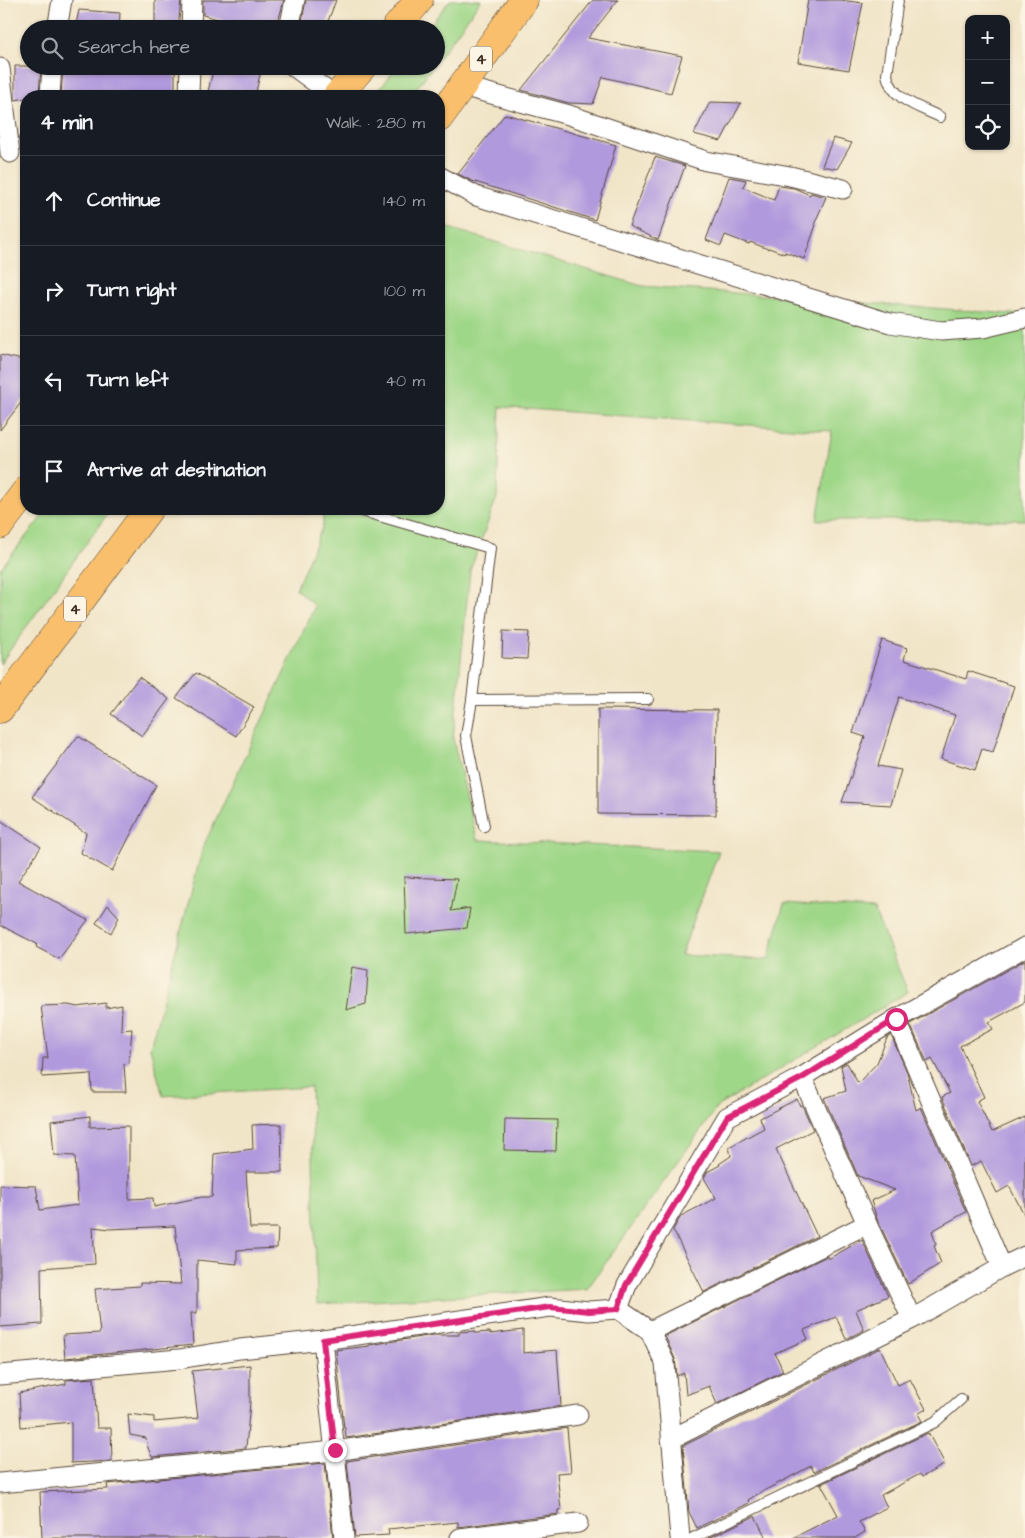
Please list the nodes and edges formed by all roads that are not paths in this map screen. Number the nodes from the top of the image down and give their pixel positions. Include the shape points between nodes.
1 (62, 0) edge
2 (192, 0) edge
3 (295, 0) edge
4 (419, 0) edge
5 (524, 0) edge
6 (898, 0) edge
7 (59, 20) edge
8 (191, 20) edge
9 (291, 20) edge
10 (402, 20) edge
11 (0, 68) edge
12 (51, 75) edge
13 (190, 75) edge
14 (306, 75) edge
15 (355, 75) edge
16 (462, 86) junction
17 (50, 90) edge
18 (189, 90) edge
19 (327, 90) edge
20 (341, 90) edge
21 (445, 110) edge
22 (940, 117) dead end
23 (12, 153) edge
24 (445, 179) edge
25 (843, 189) dead end
26 (1025, 318) edge
27 (20, 499) edge
28 (145, 515) edge
29 (377, 515) edge
30 (0, 524) edge
31 (648, 699) dead end
32 (472, 700) junction
33 (0, 709) edge
34 (484, 826) dead end
35 (1025, 947) edge
36 (896, 1019) junction
37 (802, 1078) junction
38 (867, 1224) junction
39 (1025, 1256) edge
40 (1002, 1267) junction
41 (618, 1309) junction
42 (912, 1319) junction
43 (650, 1331) junction
44 (323, 1340) junction
45 (0, 1375) edge
46 (961, 1399) dead end
47 (578, 1415) dead end
48 (671, 1439) junction
49 (335, 1450) junction
50 (0, 1483) edge
51 (578, 1523) dead end
52 (344, 1538) edge
53 (460, 1538) edge
54 (680, 1538) edge
55 (693, 1538) edge

1 - 7 street
2 - 8 street
3 - 9 street
4 - 10 highway
5 - 16 highway, 4
6 - 22 lane via 887,75 889,84 898,96
11 - 23 street
12 - 17 street
13 - 18 street
14 - 19 street
15 - 20 highway
16 - 21 highway, 4
16 - 25 street via 569,115 706,161
24 - 26 street via 476,196 890,323 941,332 982,328
27 - 30 highway
28 - 33 highway, 4
29 - 32 lane via 490,548
31 - 32 lane
32 - 34 lane via 466,736
35 - 36 street
36 - 37 street
36 - 40 street
37 - 38 street
37 - 41 street via 727,1117 626,1285
38 - 42 street
38 - 43 street
39 - 40 street
40 - 42 street
41 - 43 street
41 - 44 street via 589,1311 550,1307
42 - 48 street
43 - 48 street via 665,1363
44 - 45 street via 179,1359
44 - 49 street
46 - 55 lane via 935,1422
47 - 49 street
48 - 54 street
49 - 50 street
49 - 52 street
51 - 53 street

